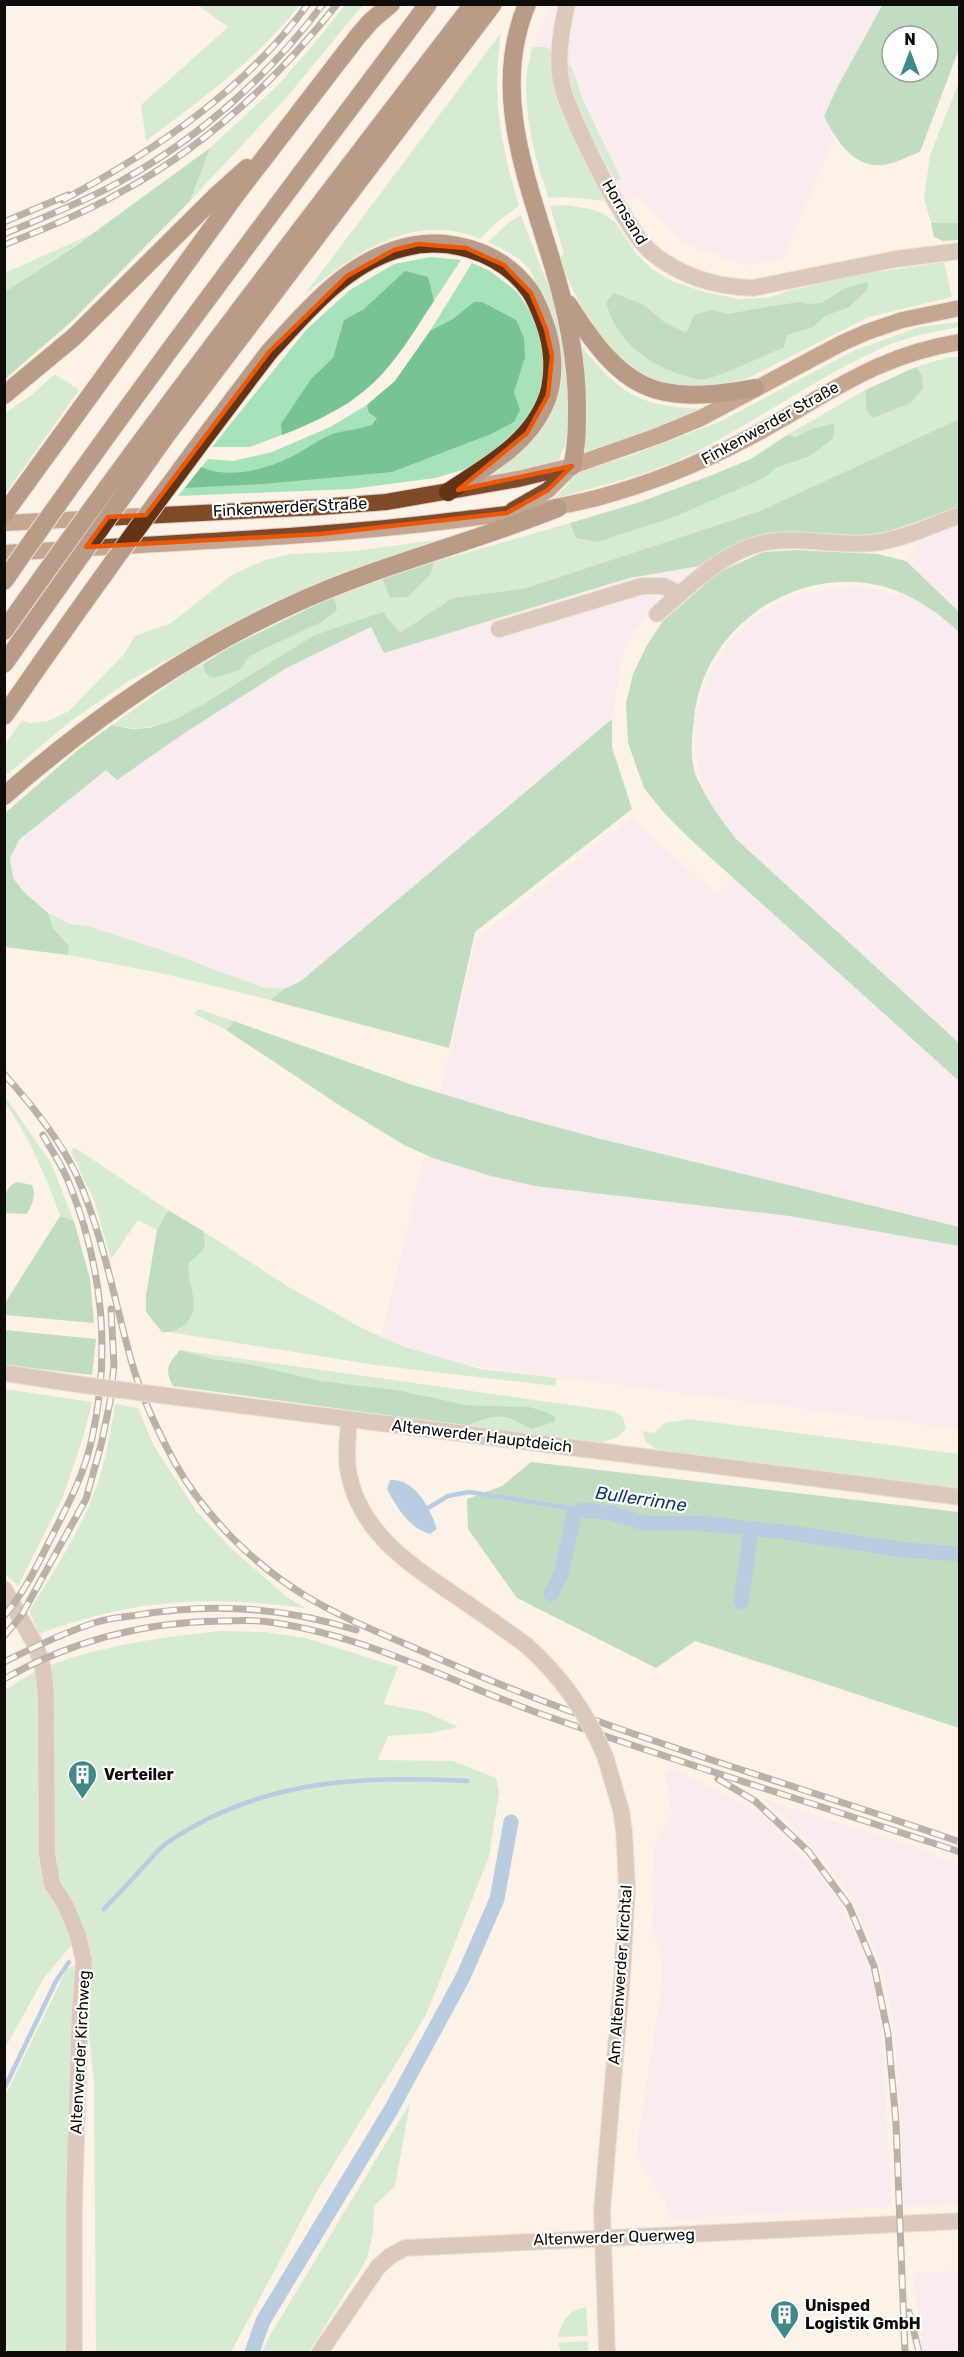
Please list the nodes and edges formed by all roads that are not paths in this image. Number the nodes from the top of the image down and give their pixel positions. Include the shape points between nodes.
1 (391, 4) edge
2 (428, 4) edge
3 (473, 4) edge
4 (493, 4) edge
5 (527, 4) edge
6 (567, 4) edge
7 (277, 141) junction
8 (960, 251) edge
9 (560, 290) junction
10 (960, 308) edge
11 (960, 342) edge
12 (755, 388) junction
13 (4, 395) edge
14 (572, 466) junction
15 (448, 492) junction
16 (558, 508) junction
17 (507, 513) junction
18 (4, 514) edge
19 (960, 515) edge
20 (4, 523) edge
21 (4, 553) edge
22 (4, 581) edge
23 (680, 594) junction
24 (657, 614) dead end
25 (499, 629) dead end
26 (4, 631) edge
27 (4, 664) edge
28 (4, 716) edge
29 (4, 796) edge
30 (4, 1373) edge
31 (349, 1420) junction
32 (960, 1497) edge
33 (4, 1589) edge
34 (960, 2221) edge
35 (602, 2237) junction
36 (74, 2352) edge
37 (320, 2352) edge
38 (606, 2352) edge

1 - 7 highway via 358,36
2 - 22 highway, bridge
3 - 26 highway, bridge via 217,339
4 - 27 highway, bridge via 168,433
5 - 9 highway via 514,53 512,117 522,166
6 - 8 street, Hornsand via 561,33 562,88 616,204 648,250 665,263 697,278 753,288 896,259
7 - 13 highway via 74,337
7 - 18 highway
9 - 12 highway via 599,349 642,385 680,396
9 - 14 highway via 573,346 577,390 577,436
10 - 12 main road, Finkenwerder Straße via 867,332
11 - 16 main road, Finkenwerder Straße via 915,351 873,367 725,450 667,476
12 - 14 main road, Finkenwerder Straße via 701,418
14 - 15 main road, Finkenwerder Straße
14 - 17 main road, Finkenwerder Straße via 548,490
15 - 20 main road, Finkenwerder Straße via 320,507
15 - 28 highway, bridge via 511,450 527,433 548,395 550,342 535,301 520,279 504,266 454,245 418,244 370,261 329,290 269,352 178,471
16 - 17 main road, Finkenwerder Straße
16 - 29 highway via 297,602 214,644 93,723
17 - 21 main road, Finkenwerder Straße via 331,533
19 - 23 street via 873,543 767,542 736,554
23 - 24 street
23 - 25 street via 663,586 642,586
30 - 31 street, Altenwerder Hauptdeich, bridge
31 - 32 street, Altenwerder Hauptdeich
31 - 35 street, Am Altenwerder Kirchtal, bridge via 348,1474 372,1526 414,1568 526,1645 566,1687 605,1756 622,1821 627,1888
33 - 36 street, Altenwerder Kirchweg via 36,1646 43,1668 47,1854 52,1884 66,1906 84,1961 74,2208
34 - 35 street, Altenwerder Querweg
35 - 37 street, Altenwerder Querweg via 415,2246 398,2251 378,2267
35 - 38 street, Am Altenwerder Kirchtal

